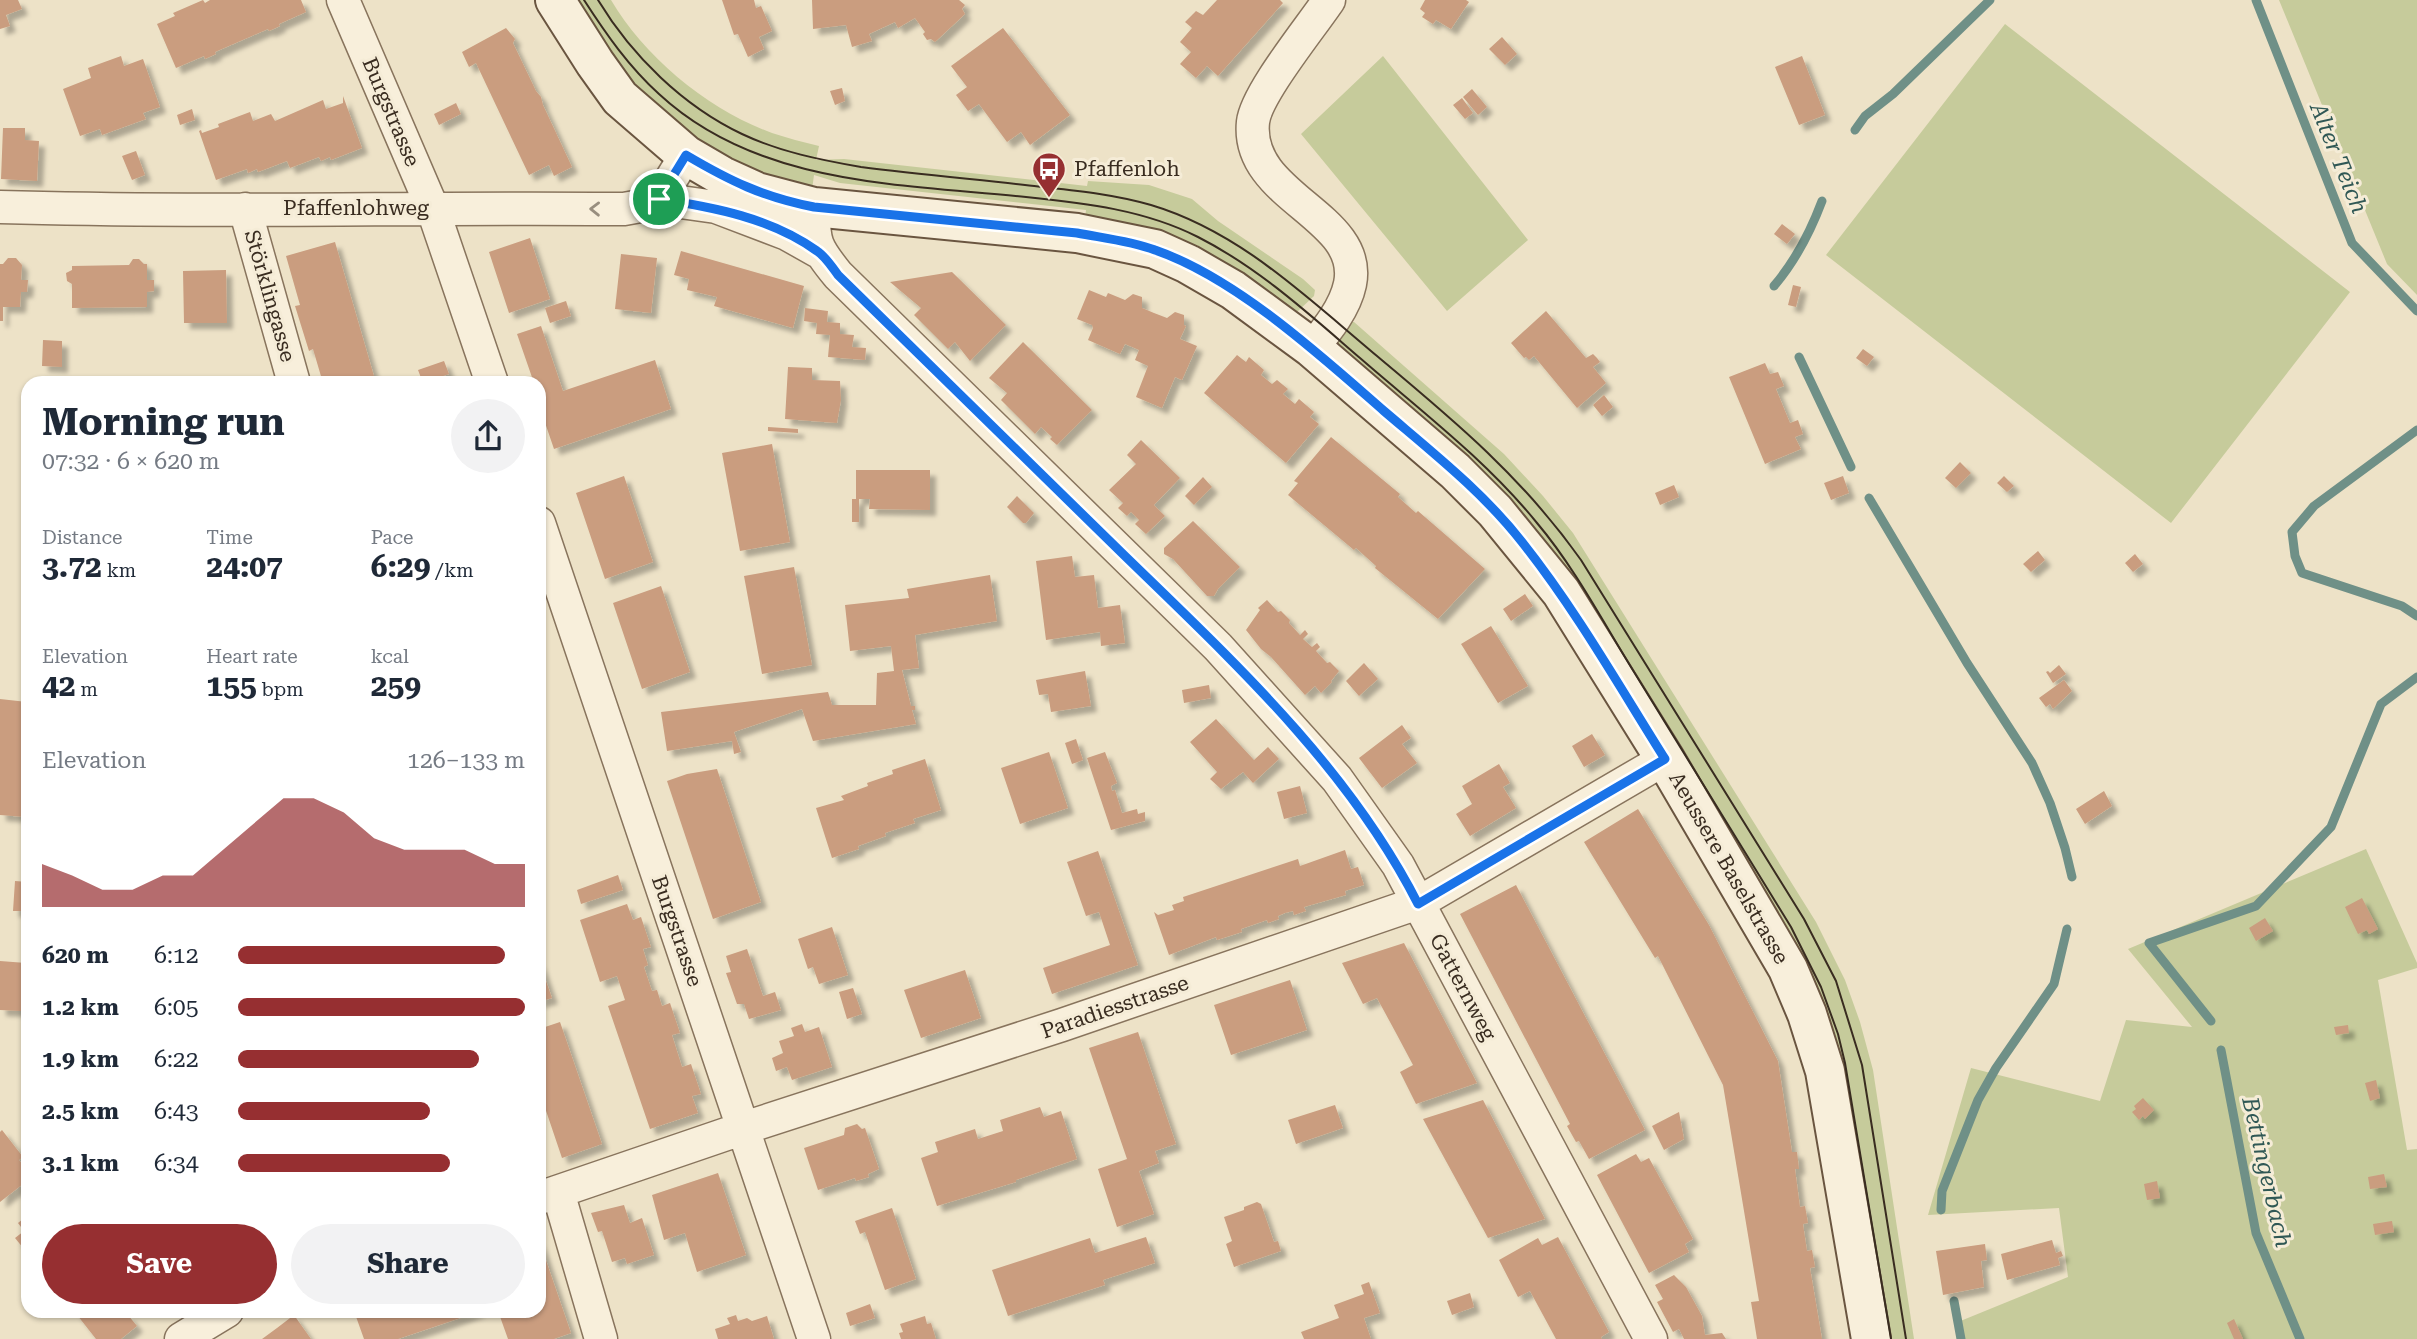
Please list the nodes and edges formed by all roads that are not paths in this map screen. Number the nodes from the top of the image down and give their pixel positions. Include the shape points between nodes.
1 (343, 0) edge
2 (555, 0) edge
3 (1329, 0) edge
4 (686, 155) junction
5 (659, 199) junction
6 (0, 207) edge
7 (432, 207) junction
8 (814, 207) junction
9 (245, 209) junction
10 (819, 252) junction
11 (1312, 348) junction
12 (292, 376) edge
13 (490, 376) edge
14 (546, 544) edge
15 (1665, 759) junction
16 (1418, 904) junction
17 (744, 1128) junction
18 (548, 1195) edge
19 (216, 1318) edge
20 (181, 1339) edge
21 (601, 1339) edge
22 (814, 1339) edge
23 (1651, 1339) edge
24 (1871, 1339) edge

1 - 7 street, Burgstrasse
2 - 4 main road, Aeussere Baselstrasse via 620,98
3 - 11 street via 1259,101 1253,121 1254,143 1264,168 1330,229 1347,256 1350,282 1346,295
4 - 5 street
4 - 8 main road, Aeussere Baselstrasse via 757,192
5 -> 7 street, Pfaffenlohweg via 624,209
5 - 10 street via 716,207 788,234
6 - 9 street, Pfaffenlohweg
7 - 9 street, Pfaffenlohweg
7 - 13 street, Burgstrasse
8 - 10 street via 813,233
8 - 11 main road, Aeussere Baselstrasse via 1077,233 1155,249 1233,290
9 - 12 street, Störklingasse
10 - 16 street, Gatternweg via 1218,646 1314,750 1398,865
11 - 15 main road, Aeussere Baselstrasse via 1455,471 1520,540 1561,592
14 - 17 street, Burgstrasse
15 - 16 street, Paradiesstrasse
15 - 24 main road, Aeussere Baselstrasse via 1788,968 1807,1014 1825,1071
16 - 17 street, Paradiesstrasse
16 - 23 street, Gatternweg
17 - 18 street, Paradiesstrasse
17 - 22 street, Burgstrasse
18 - 21 street
19 - 20 street

